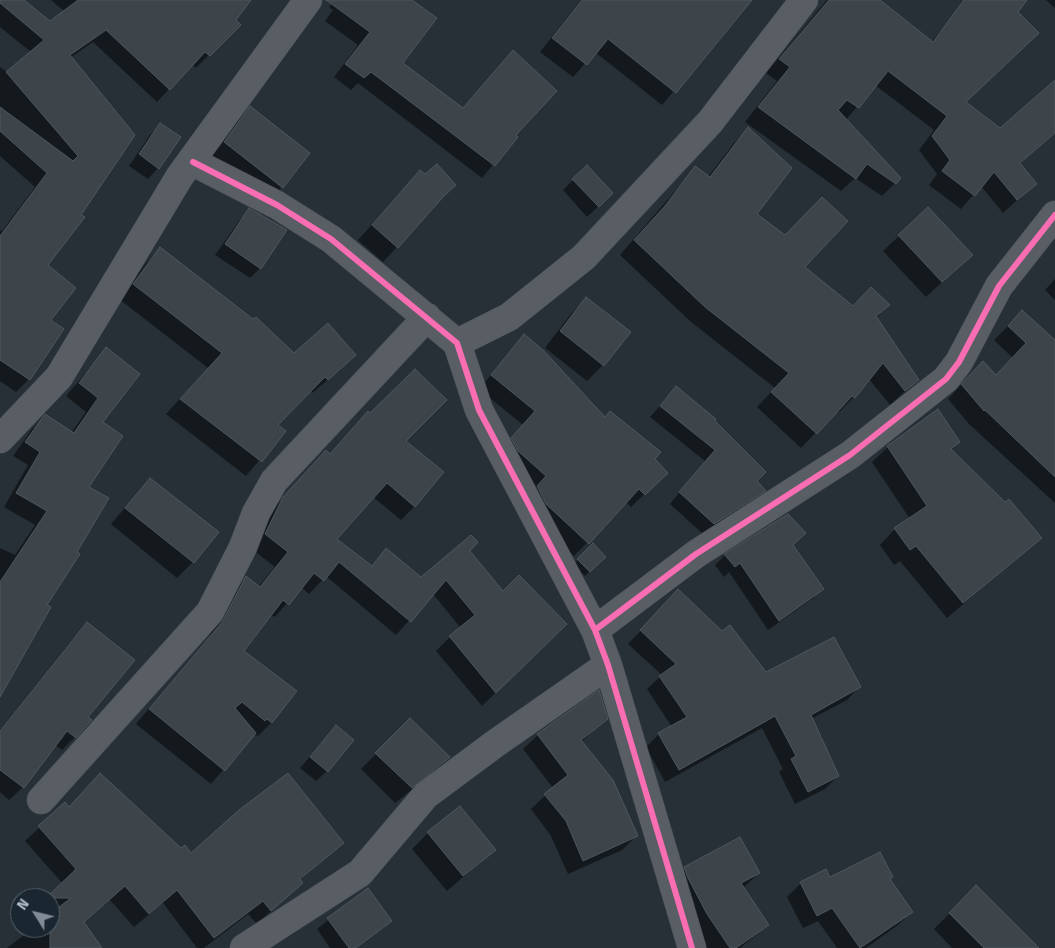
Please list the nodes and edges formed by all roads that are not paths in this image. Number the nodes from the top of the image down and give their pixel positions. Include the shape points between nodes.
1 (308, 0) edge
2 (804, 0) edge
3 (193, 162) junction
4 (1055, 215) edge
5 (428, 317) junction
6 (457, 343) junction
7 (0, 439) edge
8 (595, 630) junction
9 (608, 665) junction
10 (41, 800) dead end
11 (244, 948) edge
12 (692, 948) edge

1 - 3 street
2 - 6 street via 710,122 584,257 510,317
3 - 5 street via 277,205 331,239
3 - 7 street via 180,176 59,377
4 - 8 street via 999,286 960,362 946,379 850,455 696,554
5 - 6 street
5 - 10 street via 274,481 210,612
6 - 8 street via 479,410
8 - 9 street
9 - 11 street via 426,795 360,873
9 - 12 street

